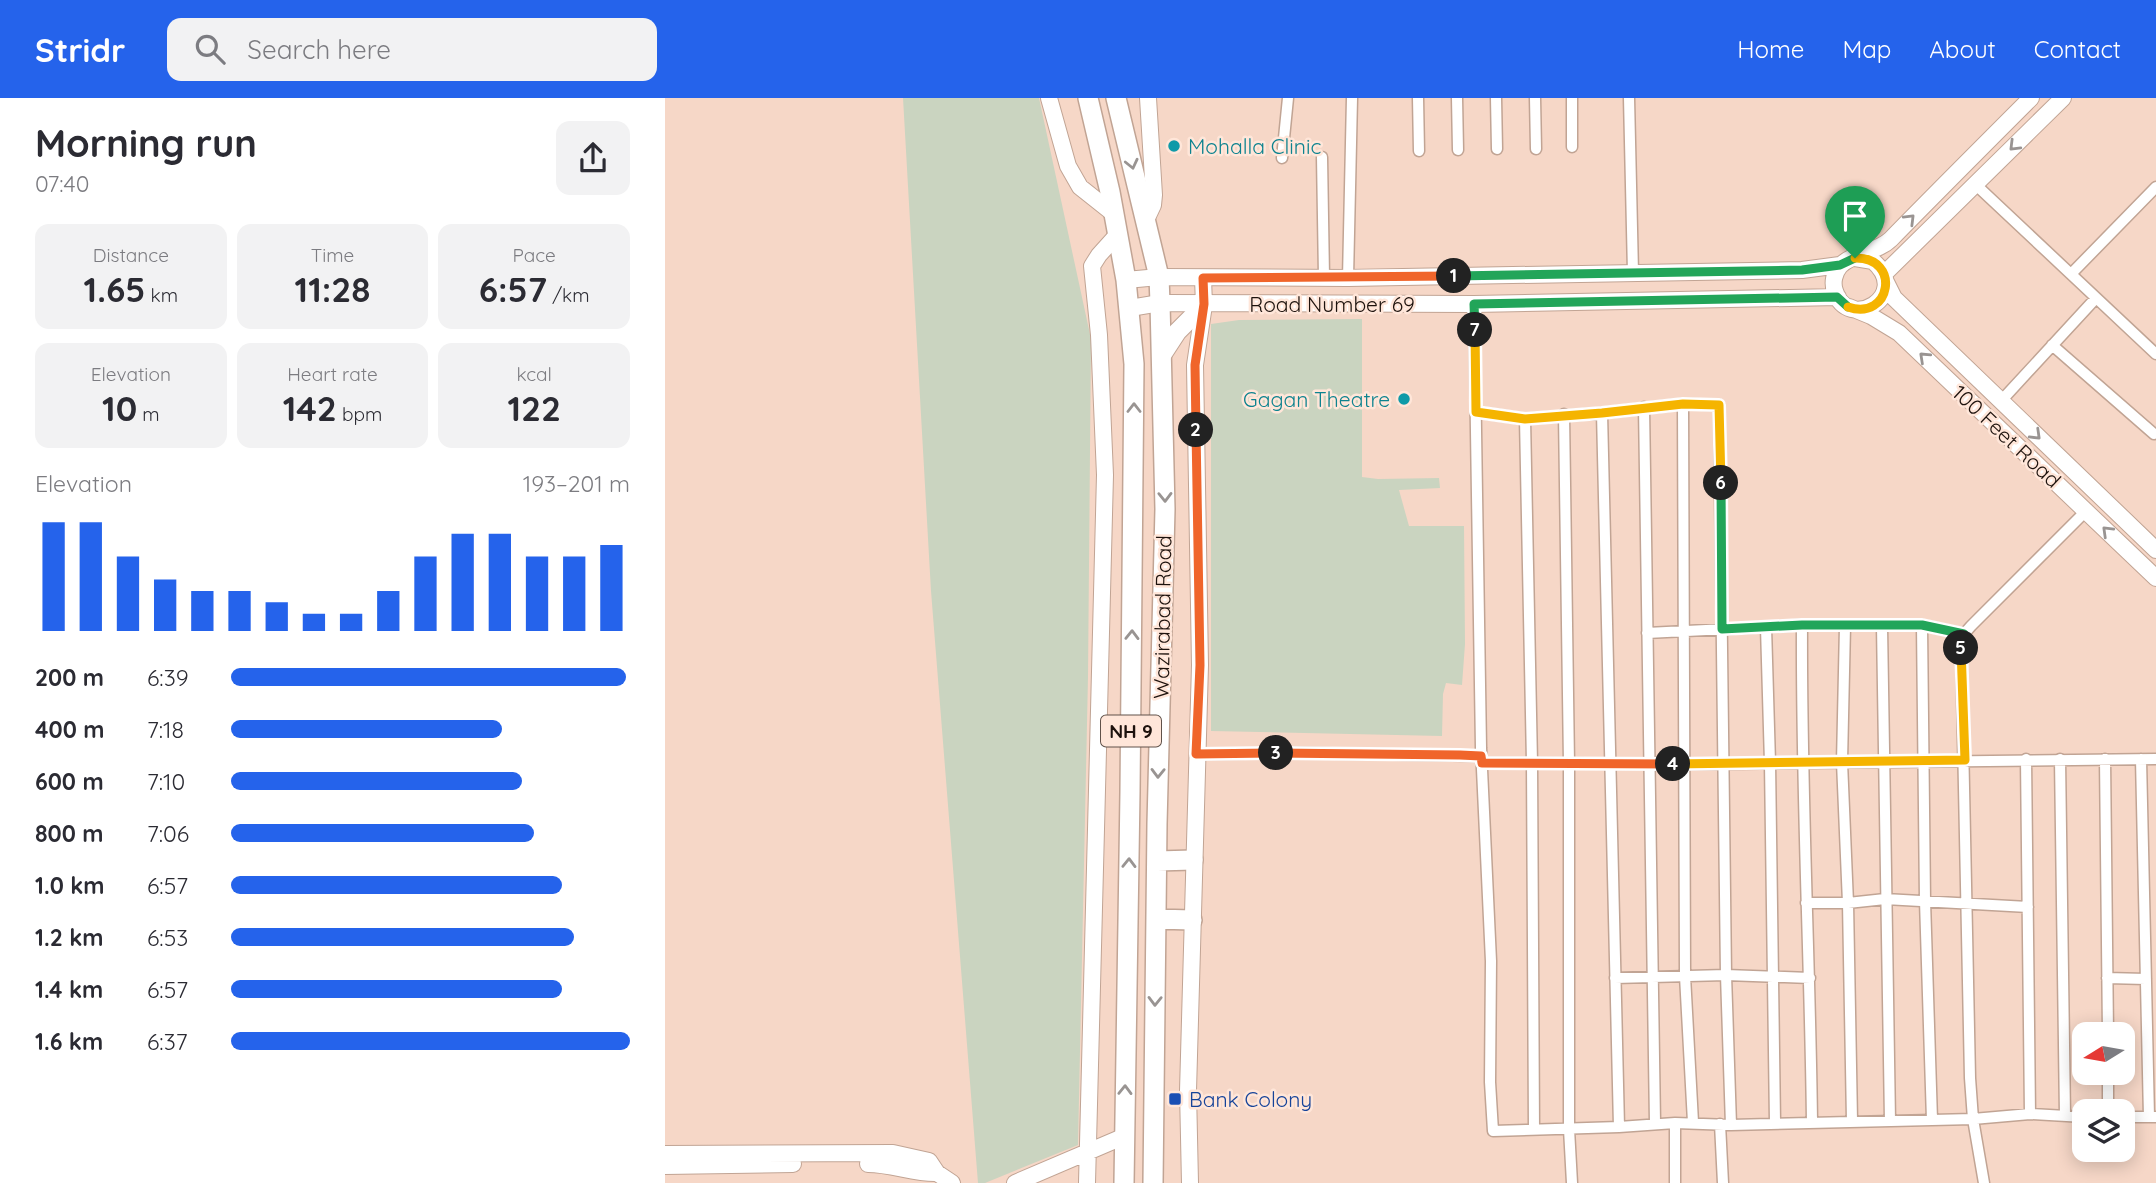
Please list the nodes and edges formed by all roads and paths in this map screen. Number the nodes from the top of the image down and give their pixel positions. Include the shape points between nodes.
1 (1049, 98) edge
2 (1088, 98) edge
3 (1116, 98) edge
4 (1148, 98) edge
5 (1287, 98) edge
6 (1352, 98) edge
7 (1418, 98) edge
8 (1457, 98) edge
9 (1496, 98) edge
10 (1535, 98) edge
11 (1572, 98) edge
12 (1629, 98) edge
13 (2031, 98) edge
14 (2063, 98) edge
15 (1572, 147) dead end
16 (1497, 149) dead end
17 (1536, 149) dead end
18 (1458, 150) dead end
19 (1419, 151) dead end
20 (1322, 157) dead end
21 (1282, 158) dead end
22 (1975, 184) junction
23 (2156, 187) edge
24 (1114, 214) junction
25 (1145, 222) junction
26 (1117, 235) junction
27 (1848, 262) junction
28 (1633, 273) junction
29 (2071, 275) junction
30 (1159, 276) junction
31 (1324, 277) junction
32 (1203, 278) junction
33 (1348, 278) junction
34 (1885, 278) junction
35 (1126, 280) junction
36 (2097, 298) junction
37 (1843, 302) junction
38 (1160, 303) junction
39 (1204, 304) junction
40 (1474, 304) junction
41 (1129, 308) junction
42 (2052, 345) junction
43 (2156, 354) edge
44 (1162, 355) junction
45 (2001, 401) junction
46 (1683, 404) junction
47 (1644, 407) junction
48 (1476, 412) junction
49 (1602, 413) junction
50 (1564, 414) junction
51 (1525, 419) junction
52 (2154, 434) dead end
53 (2087, 511) junction
54 (2156, 550) edge
55 (2156, 578) edge
56 (1802, 625) junction
57 (1922, 625) junction
58 (1845, 626) junction
59 (1882, 626) junction
60 (1766, 627) junction
61 (1722, 629) junction
62 (1685, 631) junction
63 (1647, 633) junction
64 (1964, 634) junction
65 (1196, 754) junction
66 (2141, 758) junction
67 (2026, 759) junction
68 (2060, 759) junction
69 (2105, 759) junction
70 (2156, 759) edge
71 (1481, 760) junction
72 (1965, 760) junction
73 (1883, 761) junction
74 (1924, 761) junction
75 (1801, 762) junction
76 (1842, 762) junction
77 (1770, 763) junction
78 (1532, 764) junction
79 (1570, 764) junction
80 (1611, 764) junction
81 (1648, 764) junction
82 (1685, 764) junction
83 (1724, 764) junction
84 (1193, 860) junction
85 (1157, 861) junction
86 (1885, 900) junction
87 (1925, 901) junction
88 (1966, 902) junction
89 (1806, 903) junction
90 (1848, 903) junction
91 (2028, 906) junction
92 (1156, 919) junction
93 (1192, 920) junction
94 (1726, 975) junction
95 (1685, 976) junction
96 (1653, 977) junction
97 (1772, 977) junction
98 (1615, 978) junction
99 (1810, 978) junction
100 (2107, 978) junction
101 (2146, 979) junction
102 (2108, 1022) edge
103 (2031, 1114) junction
104 (2065, 1116) junction
105 (2072, 1116) edge
106 (2152, 1117) edge
107 (1973, 1119) junction
108 (1932, 1120) junction
109 (1851, 1121) junction
110 (1890, 1121) junction
111 (1693, 1122) junction
112 (1812, 1122) junction
113 (1655, 1123) junction
114 (1675, 1123) junction
115 (1775, 1123) junction
116 (1726, 1124) junction
117 (1619, 1127) junction
118 (1534, 1129) junction
119 (1569, 1129) junction
120 (1125, 1136) junction
121 (1088, 1153) junction
122 (665, 1154) edge
123 (665, 1166) edge
124 (937, 1173) junction
125 (952, 1183) edge
126 (1015, 1183) edge
127 (1087, 1183) edge
128 (1124, 1183) edge
129 (1153, 1183) edge
130 (1190, 1183) edge
131 (1572, 1183) edge
132 (1675, 1183) edge
133 (1723, 1183) edge
134 (1984, 1183) edge

1 - 24 main road via 1080,187
2 - 24 highway, Wazirabad Road / NH 9
3 -> 25 highway, Wazirabad Road / NH 9
4 - 25 main road via 1154,195
5 - 21 street
6 - 33 street
7 - 19 street
8 - 18 street
9 - 16 street
10 - 17 street
11 - 15 street
12 - 28 street
27 -> 13 main road, Road Number 69 via 1883,246
14 -> 22 main road
20 - 31 street
22 - 29 street
22 - 34 main road
23 - 29 street
24 - 26 highway, Wazirabad Road / NH 9
25 - 30 highway, Wazirabad Road / NH 9
26 - 35 highway, Wazirabad Road / NH 9
26 - 121 main road via 1092,266 1105,475
27 - 28 main road, Road Number 69 via 1802,270
27 - 34 main road via 1873,261
27 - 37 main road via 1834,281
28 - 33 main road, Road Number 69
29 - 36 street
30 - 32 main road, Road Number 69
30 - 35 main road, Road Number 69
30 - 38 highway, Wazirabad Road / NH 9
31 - 32 main road, Road Number 69
31 - 33 main road, Road Number 69
32 - 39 main road
34 - 37 main road via 1885,290 1877,303 1863,310
34 - 45 main road, 100 Feet Road via 1895,298
35 - 41 highway, Wazirabad Road / NH 9
36 - 42 street
36 - 43 street
37 - 40 main road, Road Number 69
53 -> 37 main road, 100 Feet Road via 1899,333
38 - 39 main road, Road Number 69
38 - 41 main road, Road Number 69
38 - 44 highway, Wazirabad Road / NH 9
39 - 40 main road, Road Number 69
39 - 44 main road
39 - 65 main road via 1195,365 1200,665
40 - 48 street
120 -> 41 highway, Wazirabad Road / NH 9 via 1134,461
42 - 45 street
42 - 52 street
44 -> 85 highway, Wazirabad Road / NH 9 via 1165,509
45 -> 54 main road, 100 Feet Road
46 - 47 street
46 - 61 street via 1719,405
46 - 62 street
47 - 49 street
47 - 63 street
48 - 51 street
48 - 71 street
49 - 50 street
49 - 80 street
50 - 51 street
50 - 79 street
51 - 78 street
55 -> 53 main road, 100 Feet Road
53 - 64 street
56 - 58 street
56 - 60 street
56 - 75 street
57 - 59 street
57 - 64 street
57 - 74 street
58 - 59 street
58 - 76 street
59 - 73 street
60 - 61 street
60 - 77 street
61 - 62 street
61 - 83 street
62 - 63 street
62 - 82 street
63 - 81 street
64 - 72 street
65 - 71 street
65 - 84 main road
66 - 69 street
66 - 70 street
66 - 101 street
67 - 68 street
67 - 72 street
67 - 91 street
68 - 69 street
68 - 104 street
69 - 100 street
71 - 78 street
71 - 118 street via 1493,1131
72 - 74 street
72 - 88 street
73 - 74 street
73 - 76 street
73 - 86 street
74 - 87 street
75 - 76 street
75 - 77 street
75 - 89 street
76 - 90 street
77 - 83 street
77 - 97 street
78 - 79 street
78 - 118 street
79 - 80 street
79 - 119 street
80 - 81 street
80 - 98 street
81 - 82 street
81 - 96 street
82 - 83 street
82 - 95 street
83 - 94 street
84 - 85 highway
84 - 93 main road
85 - 92 highway, Wazirabad Road / NH 9
86 - 87 street
86 - 90 street
86 - 110 street
87 - 88 street
87 - 108 street
88 - 91 street
88 - 107 street
89 - 90 street
89 - 99 street
90 - 109 street
91 - 103 street
92 - 93 highway
92 -> 129 highway, Wazirabad Road / NH 9
93 - 130 main road
94 - 95 street
94 - 97 street
94 - 116 street
95 - 96 street
95 - 111 street
96 - 98 street
96 - 113 street
97 - 99 street
97 - 115 street
98 - 117 street
99 - 112 street
100 - 101 street
100 - 102 street
101 - 106 street
103 - 104 street
103 - 107 street
104 - 105 street
107 - 108 street
107 - 134 street
108 - 110 street
109 - 110 street
109 - 112 street
111 - 114 street
111 - 116 street
112 - 115 street
113 - 114 street
113 - 117 street
114 - 132 street
115 - 116 street
116 - 133 street
117 - 119 street
118 - 119 street
119 - 131 street
120 - 121 main road
120 - 128 highway, Wazirabad Road / NH 9
121 - 126 main road
121 - 127 main road
122 - 124 main road via 893,1153 929,1161
123 - 124 main road via 888,1164
124 - 125 main road

